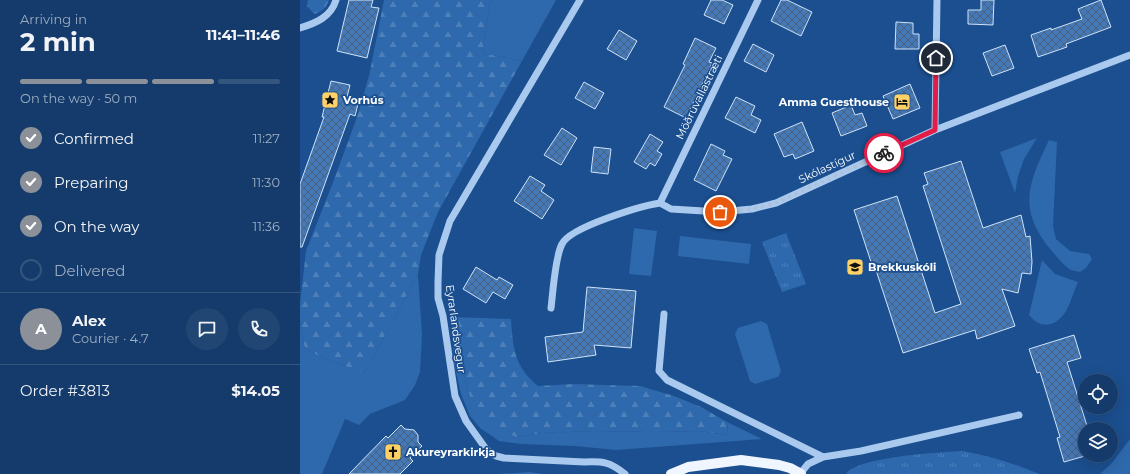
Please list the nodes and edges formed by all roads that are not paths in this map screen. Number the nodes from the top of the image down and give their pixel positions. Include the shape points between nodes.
1 (336, 0) edge
2 (580, 0) edge
3 (758, 0) edge
4 (938, 0) edge
5 (300, 28) edge
6 (1130, 55) edge
7 (935, 130) junction
8 (660, 203) junction
9 (551, 308) dead end
10 (664, 314) dead end
11 (1019, 415) dead end
12 (823, 457) junction
13 (625, 474) edge
14 (671, 474) edge
15 (800, 474) edge

1 - 5 street via 334,8 324,19
2 - 13 street, Eyrarlandsvegur via 450,221 439,255 438,298 455,396 466,421 486,449 504,458 596,461 612,464
3 - 8 street, Möðruvallastræti
4 - 7 street
6 - 7 street, Skólastígur
7 - 8 street, Skólastígur via 776,203 752,209 720,212 671,209
8 - 9 street via 614,216 567,238 562,244 557,262
10 - 12 street via 659,372 667,380
11 - 12 street via 861,451
12 - 15 street via 808,464
14 - 15 main road via 688,468 741,460 779,465

